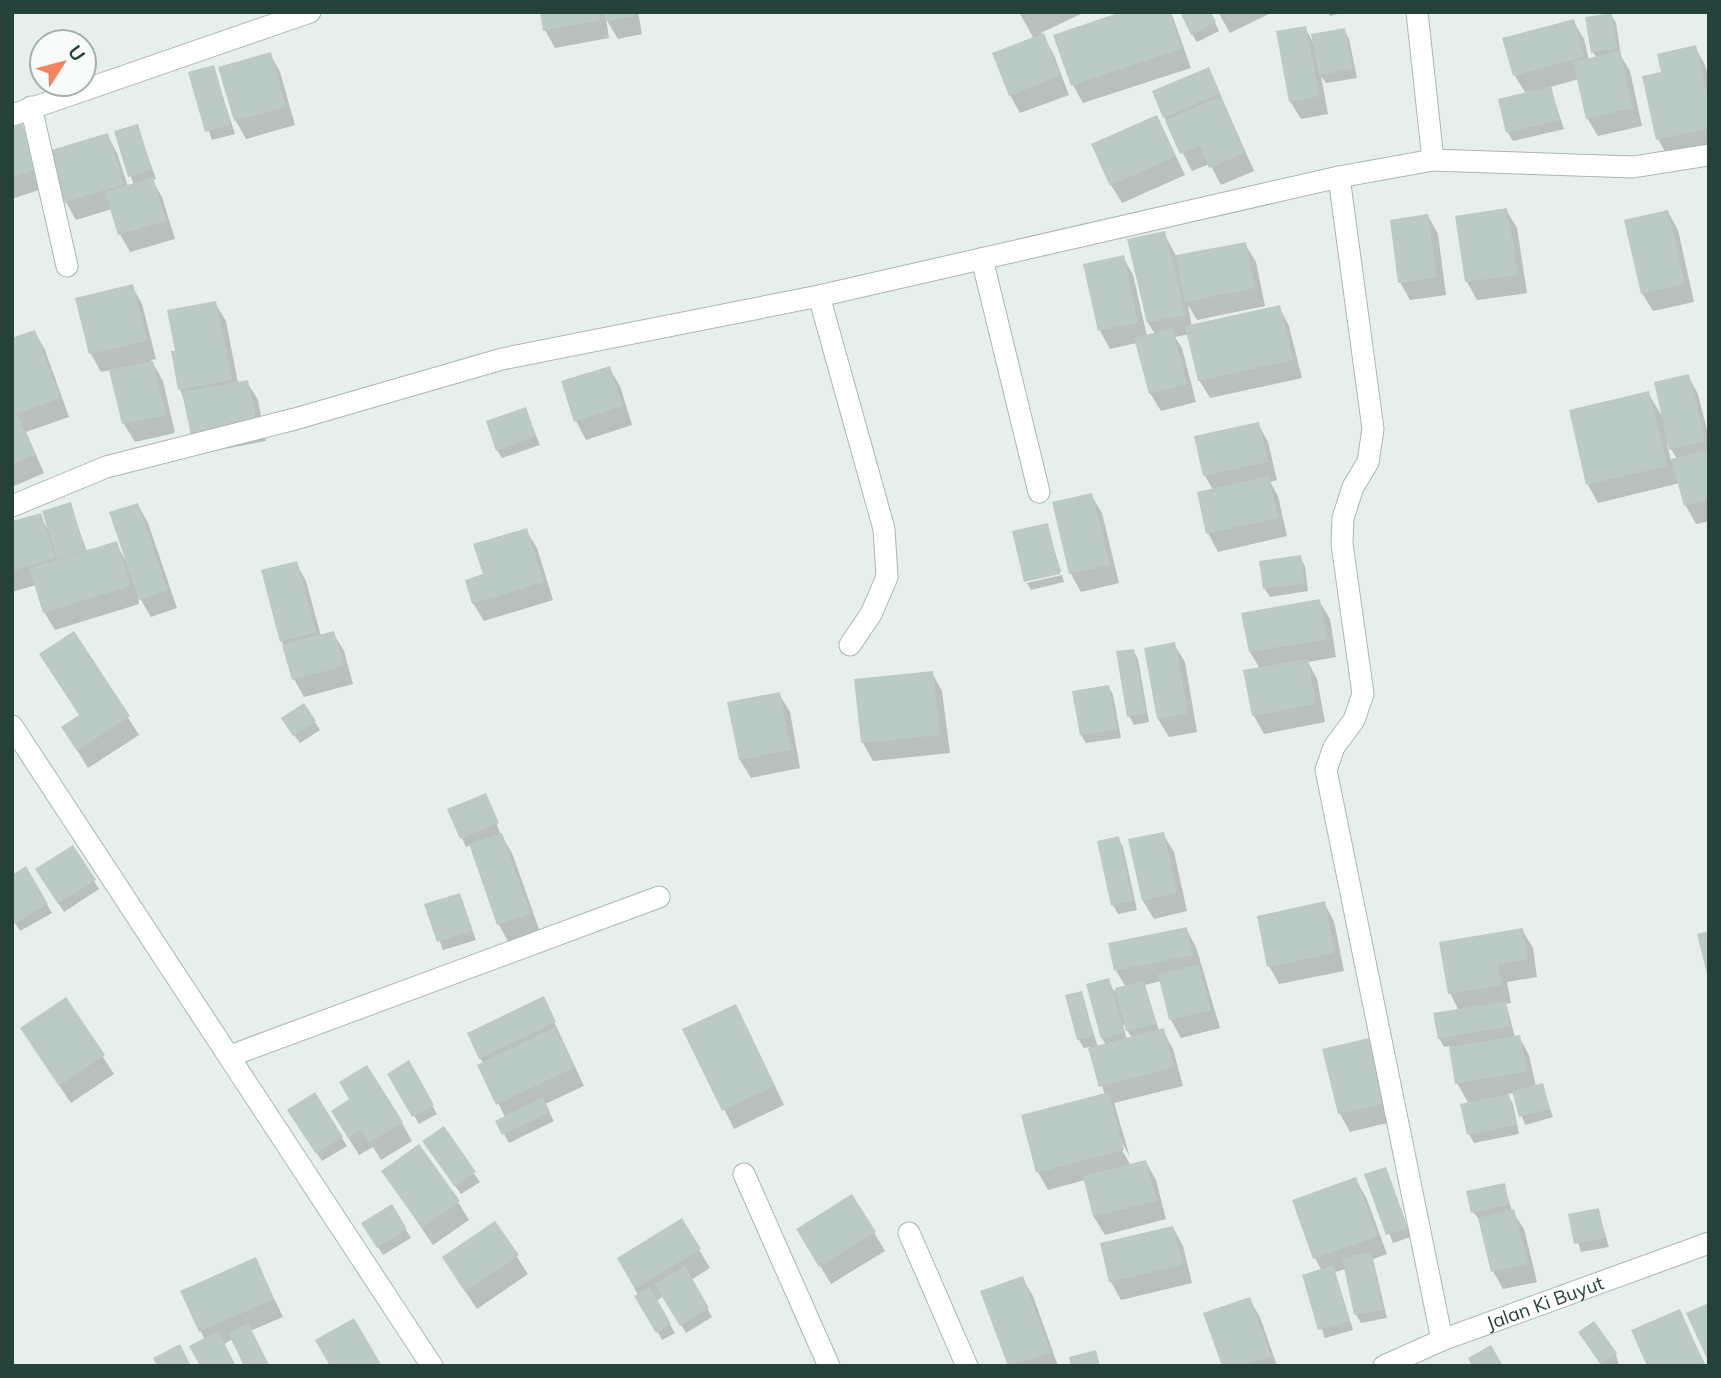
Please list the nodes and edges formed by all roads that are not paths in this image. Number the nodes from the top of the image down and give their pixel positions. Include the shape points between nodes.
1 (310, 12) edge
2 (1417, 12) edge
3 (21, 111) edge
4 (1709, 155) edge
5 (1433, 160) junction
6 (1339, 177) junction
7 (982, 259) junction
8 (67, 267) dead end
9 (819, 296) junction
10 (1039, 492) dead end
11 (12, 506) edge
12 (850, 645) dead end
13 (12, 726) edge
14 (659, 897) dead end
15 (230, 1056) junction
16 (744, 1174) dead end
17 (909, 1233) dead end
18 (1709, 1243) edge
19 (1442, 1340) junction
20 (432, 1366) edge
21 (829, 1366) edge
22 (967, 1366) edge
23 (1384, 1366) edge

1 - 3 street
2 - 5 street
3 - 8 street
4 - 5 street via 1633,167
5 - 6 street
6 - 7 street
6 - 19 street via 1373,429 1368,462 1353,487 1343,518 1342,544 1363,694 1326,770
7 - 9 street
7 - 10 street
9 - 11 street via 502,359 106,467
9 - 12 street via 884,529 887,577 871,614
13 - 15 street
14 - 15 street
15 - 20 street
16 - 21 street
17 - 22 street
18 - 19 street, Jalan Ki Buyut
19 - 23 street, Jalan Ki Buyut

